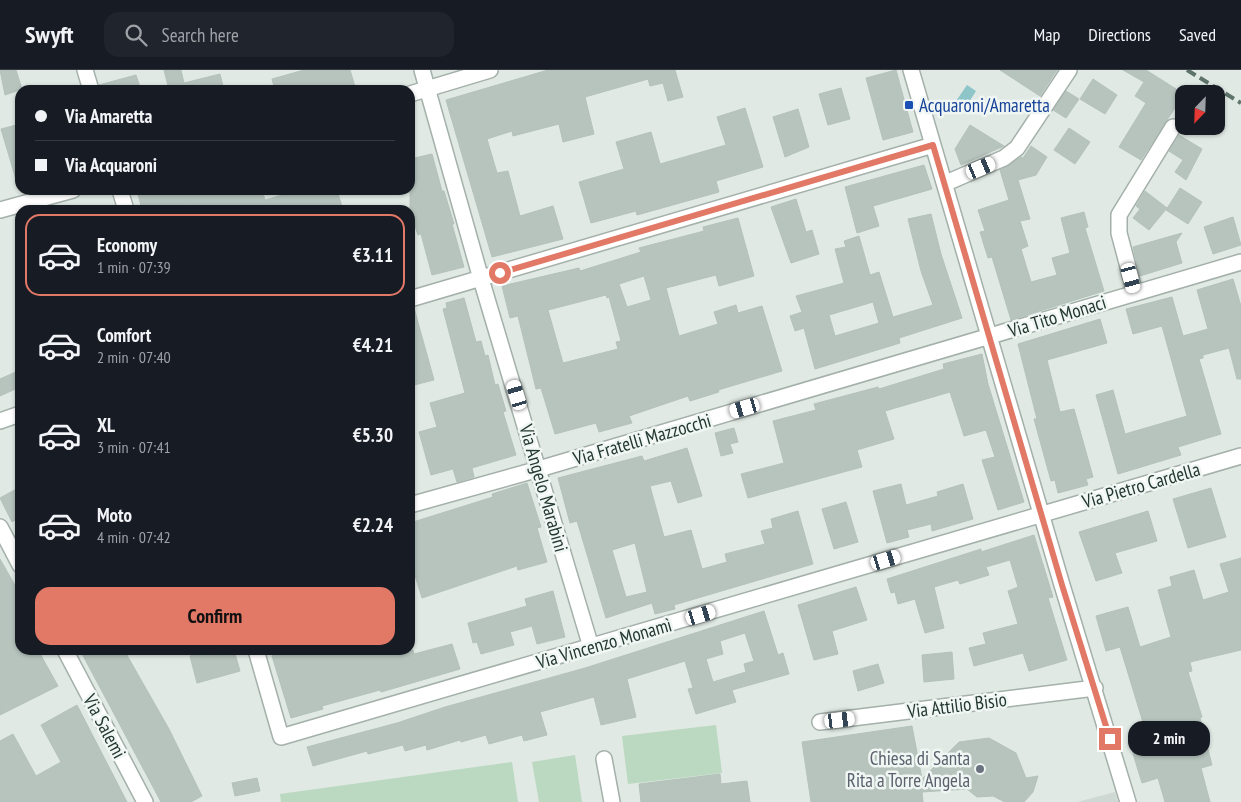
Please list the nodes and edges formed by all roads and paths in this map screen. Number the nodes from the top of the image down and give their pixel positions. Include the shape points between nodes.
1 (85, 70) edge
2 (422, 70) edge
3 (490, 70) edge
4 (911, 70) edge
5 (1069, 70) edge
6 (90, 85) edge
7 (428, 89) junction
8 (415, 93) edge
9 (1173, 127) dead end
10 (933, 145) junction
11 (946, 183) junction
12 (55, 195) edge
13 (18, 205) edge
14 (15, 206) edge
15 (0, 210) edge
16 (1241, 262) edge
17 (481, 279) junction
18 (1135, 293) junction
19 (415, 298) edge
20 (989, 336) junction
21 (15, 416) edge
22 (0, 421) edge
23 (1241, 456) edge
24 (539, 469) junction
25 (415, 504) edge
26 (1042, 514) junction
27 (0, 527) edge
28 (15, 556) edge
29 (590, 647) junction
30 (68, 655) edge
31 (257, 655) edge
32 (1095, 688) junction
33 (820, 722) dead end
34 (604, 758) dead end
35 (145, 802) edge
36 (612, 802) edge
37 (1128, 802) edge

1 - 6 street
2 - 7 street, Via Angelo Marabini
3 - 7 street
4 - 10 street
5 - 11 street via 1017,148 1004,158
7 - 8 street
7 - 17 street, Via Angelo Marabini
9 - 18 street via 1122,207 1118,220
10 - 11 street
10 - 17 street
11 - 20 street
12 - 13 street
14 - 15 street
16 - 18 street, Via Tito Monaci
17 - 19 street
17 - 24 street, Via Angelo Marabini
18 - 20 street, Via Tito Monaci
20 - 24 street, Via Fratelli Mazzocchi
20 - 26 street
21 - 22 street
23 - 26 street, Via Pietro Cardella
24 - 25 street, Via Fratelli Mazzocchi
24 - 29 street, Via Angelo Marabini
26 - 29 street, Via Vincenzo Monamì
26 - 32 street
27 - 28 street
29 - 31 street, Via Vincenzo Monamì via 281,737
30 - 35 street, Via Salemi
32 - 33 street, Via Attilio Bisio
32 - 37 street
34 - 36 street

